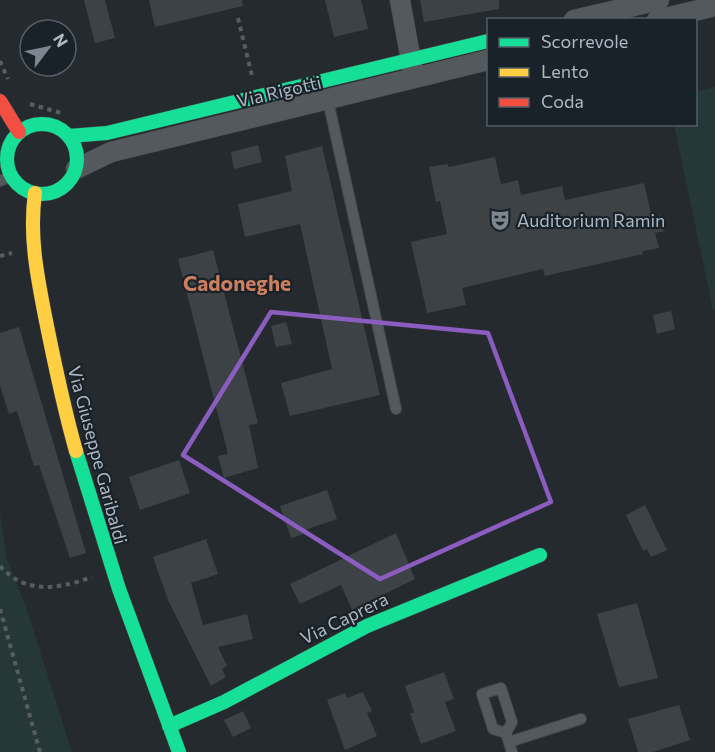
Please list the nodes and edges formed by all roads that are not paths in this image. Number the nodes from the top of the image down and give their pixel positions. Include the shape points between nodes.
1 (400, 0) edge
2 (659, 0) edge
3 (715, 6) edge
4 (577, 14) edge
5 (665, 18) edge
6 (487, 42) edge
7 (487, 60) edge
8 (412, 69) junction
9 (323, 81) junction
10 (328, 100) junction
11 (0, 102) edge
12 (19, 132) junction
13 (69, 135) junction
14 (76, 169) junction
15 (6, 178) edge
16 (35, 193) junction
17 (396, 409) dead end
18 (540, 555) dead end
19 (581, 719) dead end
20 (169, 726) junction
21 (509, 742) edge
22 (179, 752) edge

1 - 8 street
2 - 4 street
3 - 5 street
6 - 8 main road, Via Rigotti
7 - 8 street, Via Rigotti
8 - 9 main road, Via Rigotti
8 - 10 street, Via Rigotti
9 - 10 lane
9 - 13 main road, Via Rigotti via 107,132
10 - 14 street, Via Rigotti via 111,152
10 - 17 lane
11 - 12 main road
12 - 13 main road via 45,123
12 - 15 main road via 8,151
13 - 14 main road via 77,151
14 - 16 main road via 60,189 48,194
15 - 16 main road
16 - 20 main road, Via Giuseppe Garibaldi via 33,248 80,475
18 - 20 main road, Via Caprera via 404,608 206,712
19 - 21 lane
20 - 22 main road, Via Giuseppe Garibaldi

